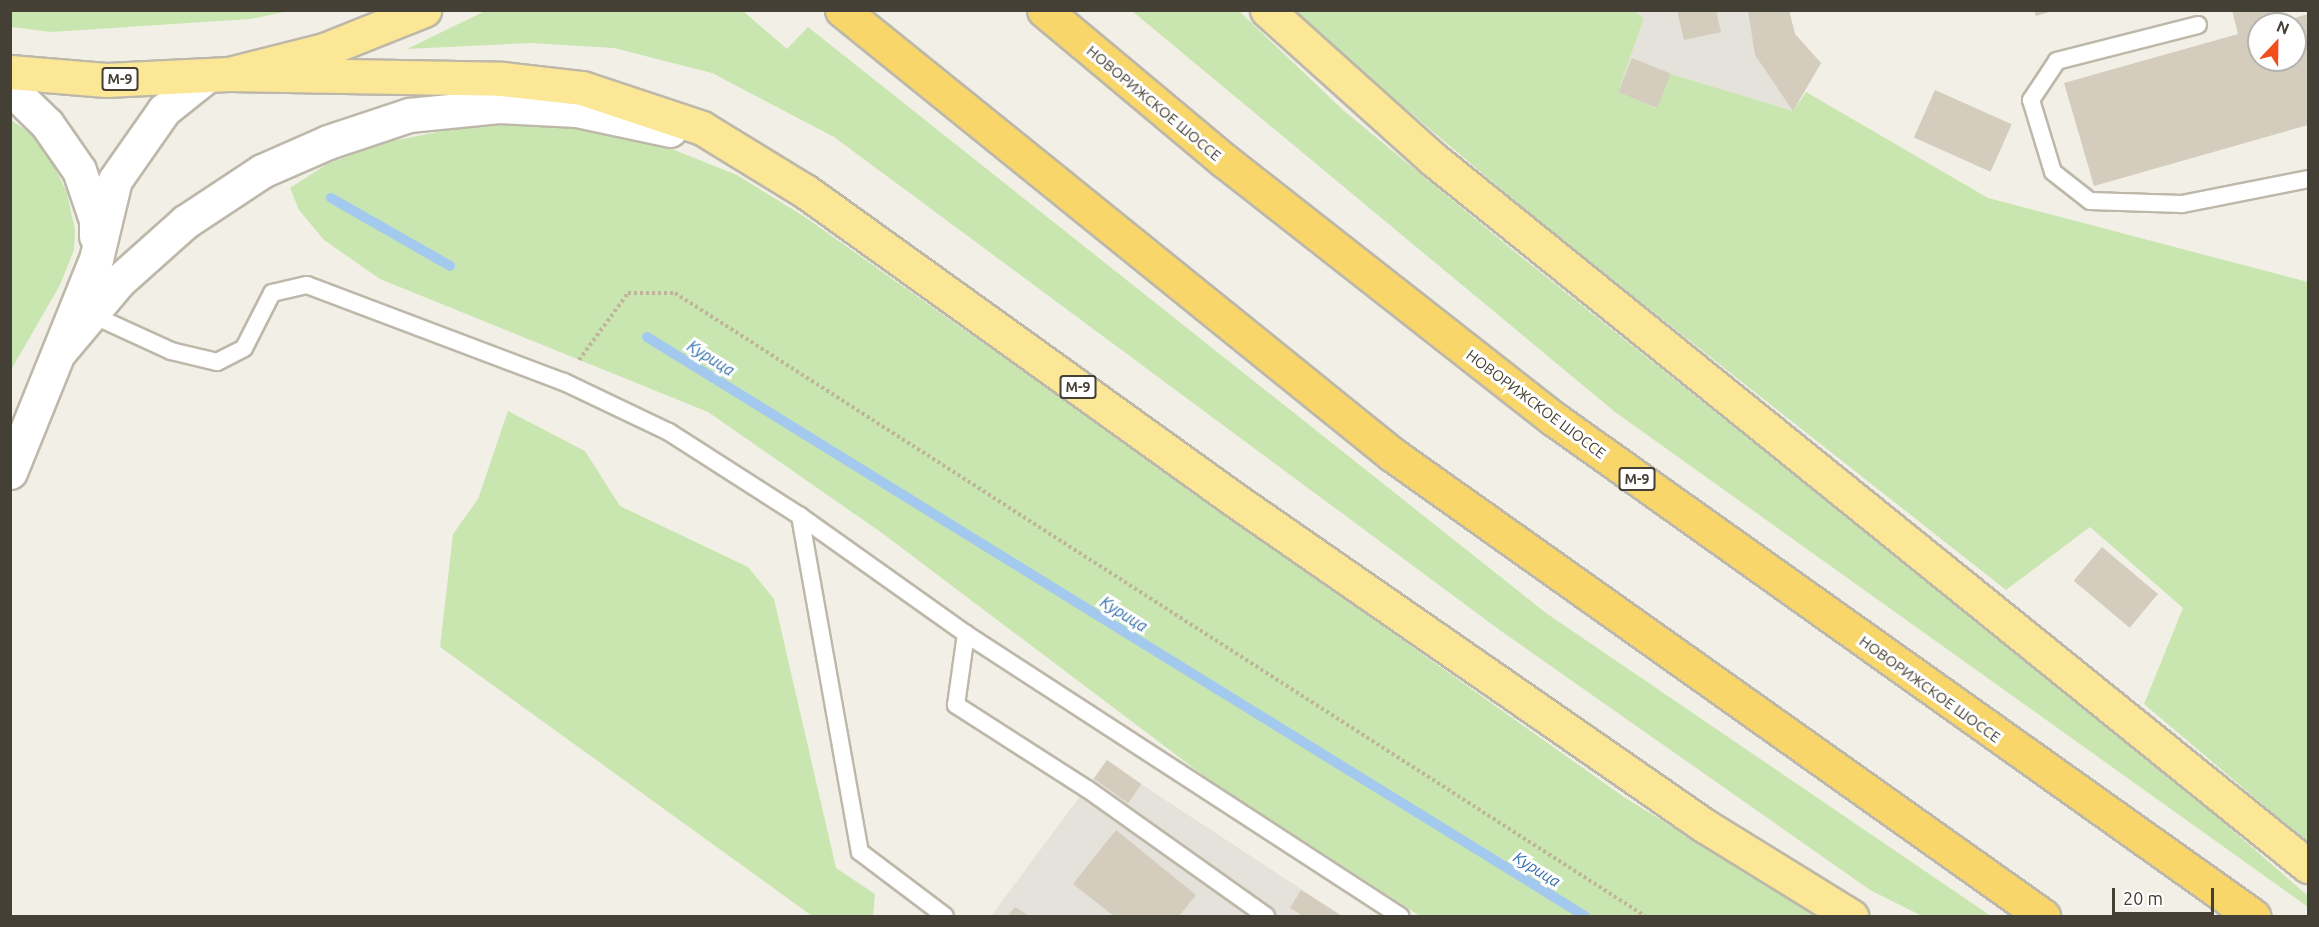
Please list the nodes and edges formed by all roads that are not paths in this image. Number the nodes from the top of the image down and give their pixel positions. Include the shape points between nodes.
1 (424, 10) edge
2 (842, 10) edge
3 (1044, 10) edge
4 (1267, 10) edge
5 (2198, 25) dead end
6 (10, 72) edge
7 (217, 75) junction
8 (10, 88) edge
9 (755, 157) junction
10 (2308, 179) edge
11 (96, 259) junction
12 (84, 311) junction
13 (10, 472) edge
14 (800, 516) junction
15 (966, 634) junction
16 (2308, 866) edge
17 (945, 916) edge
18 (1266, 916) edge
19 (1400, 916) edge
20 (1851, 916) edge
21 (2043, 916) edge
22 (2253, 916) edge

1 - 7 main road, М-9 via 324,50
2 - 21 highway via 1393,455
3 - 22 highway, НОВОРИЖСКОЕ ШОССЕ / М-9 via 1226,162 1554,419
4 - 16 main road via 1433,159
5 - 10 lane via 2057,61 2031,100 2053,172 2090,201 2182,204
6 - 7 main road, М-9 via 106,80
7 - 9 main road, М-9 via 502,79 582,88 702,128
7 - 11 street via 164,110 116,180
8 - 11 street via 47,124 79,170 96,220
9 - 12 street via 661,127 577,110 499,106 409,115 328,142 262,171 185,222
9 - 20 main road, М-9 via 1255,514 1705,826
11 - 12 street
12 - 13 street via 60,351
12 - 14 lane via 171,351 217,362 244,348 272,292 307,285 564,382 669,432
14 - 15 lane
14 - 17 lane via 860,852
15 - 18 lane via 957,705 1087,789
15 - 19 lane

